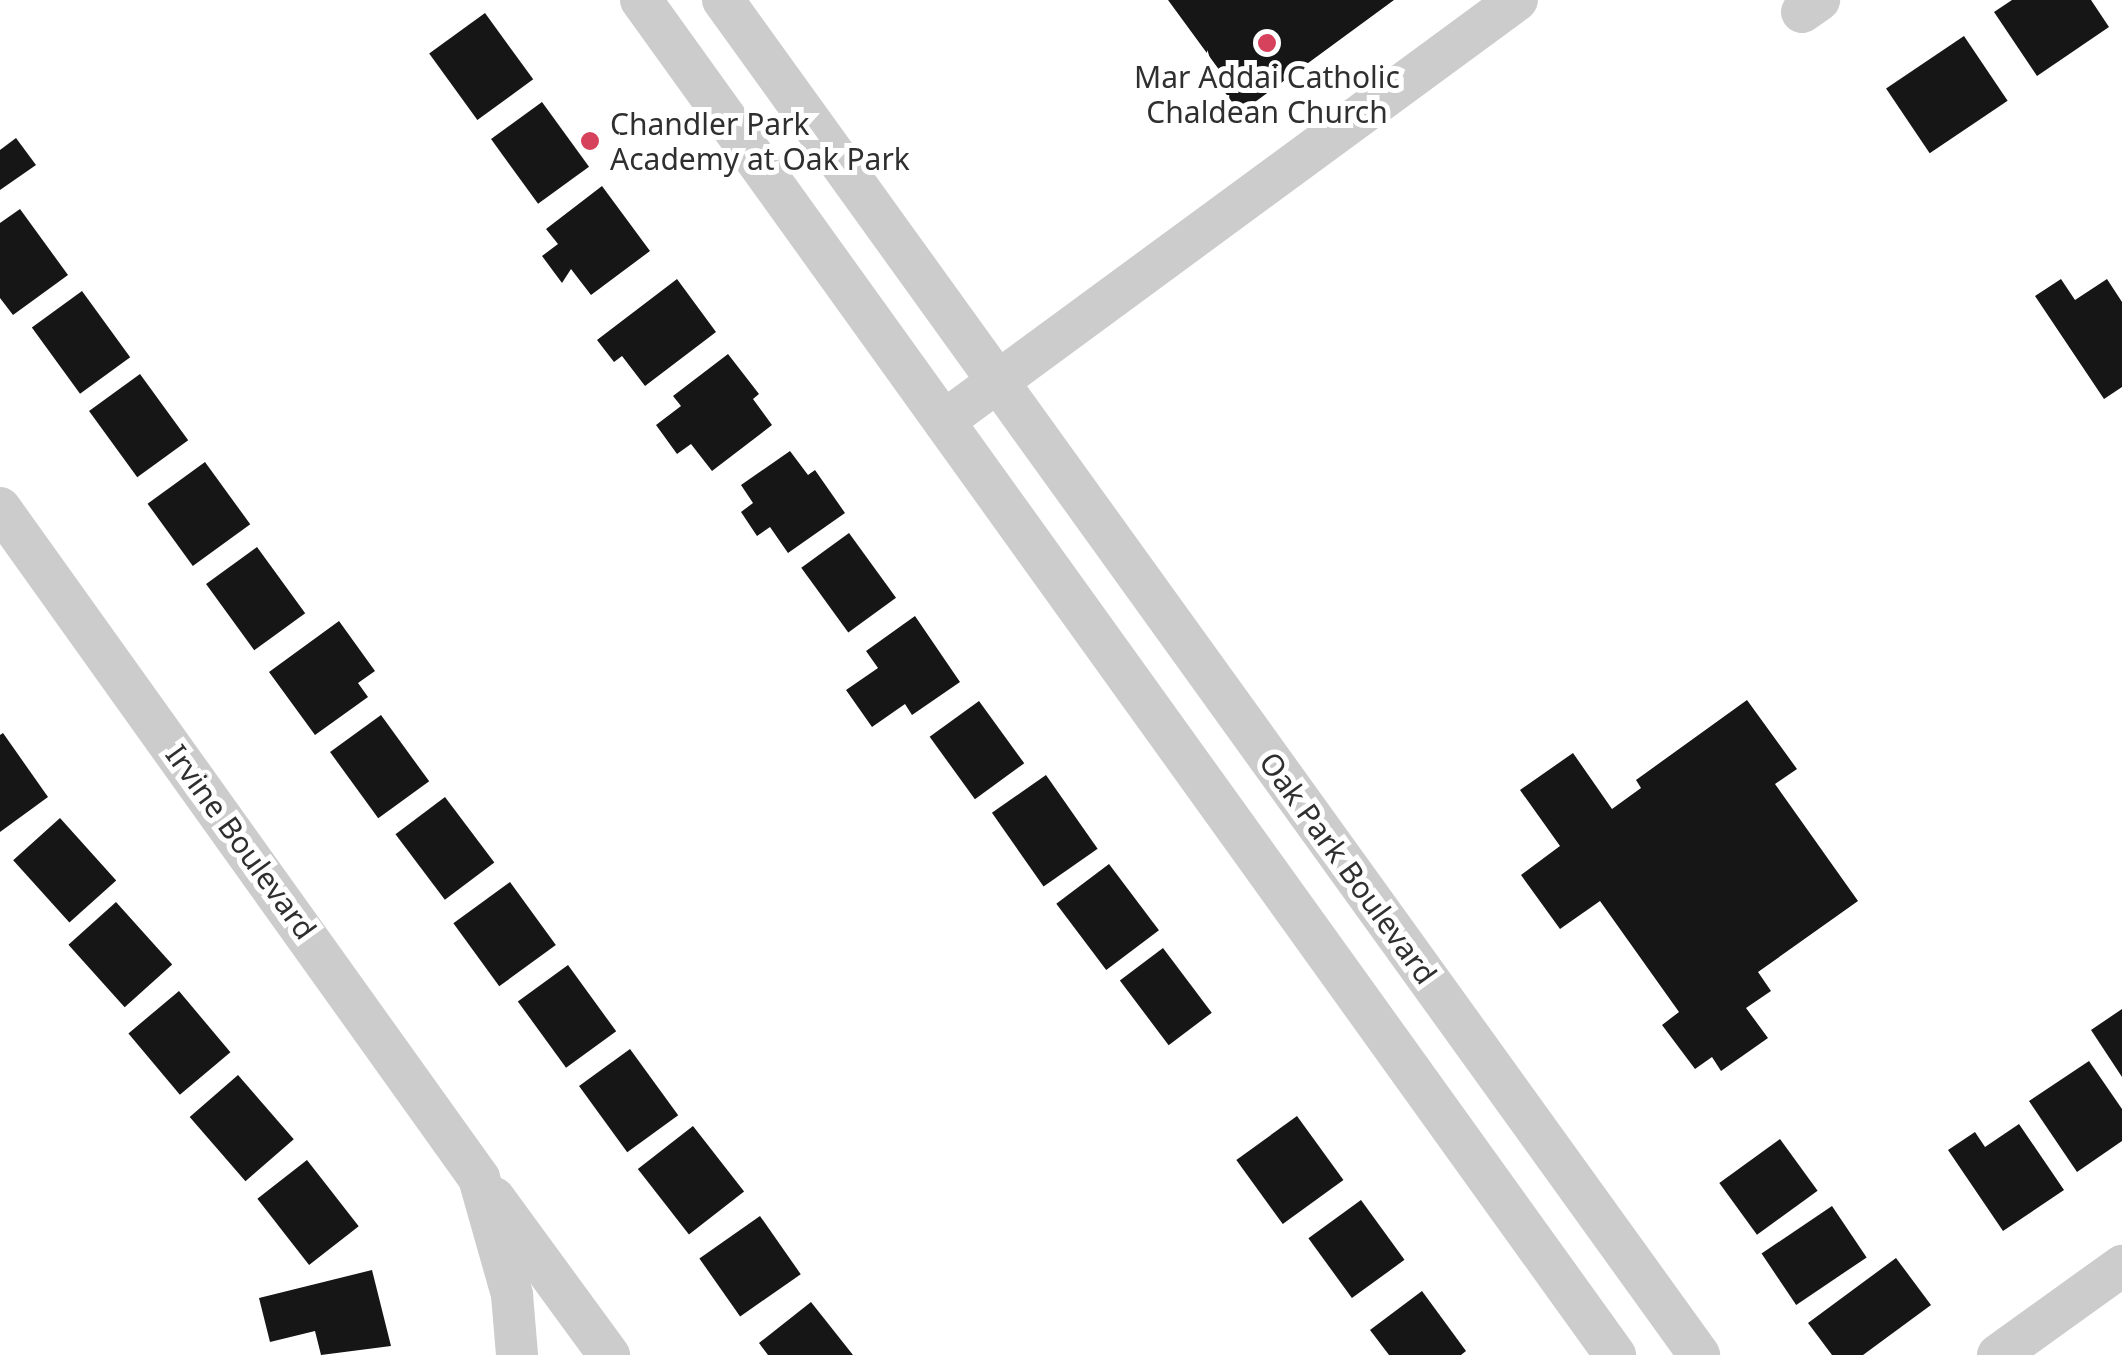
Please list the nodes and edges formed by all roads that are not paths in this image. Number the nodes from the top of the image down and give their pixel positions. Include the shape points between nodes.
1 (723, 0) edge
2 (1516, 0) edge
3 (644, 1) edge
4 (997, 380) junction
5 (944, 421) junction
6 (0, 508) edge
7 (479, 1178) junction
8 (2122, 1266) edge
9 (517, 1355) edge
10 (609, 1355) edge
11 (1615, 1355) edge
12 (1699, 1355) edge
13 (1998, 1355) edge

1 - 4 street, Oak Park Boulevard
2 - 4 street
3 - 5 street
4 - 5 street
4 - 12 street, Oak Park Boulevard
5 - 11 street
6 - 7 street, Irvine Boulevard
7 - 9 street, Irvine Boulevard via 512,1295
7 - 10 street, Irvine Boulevard
8 - 13 street

